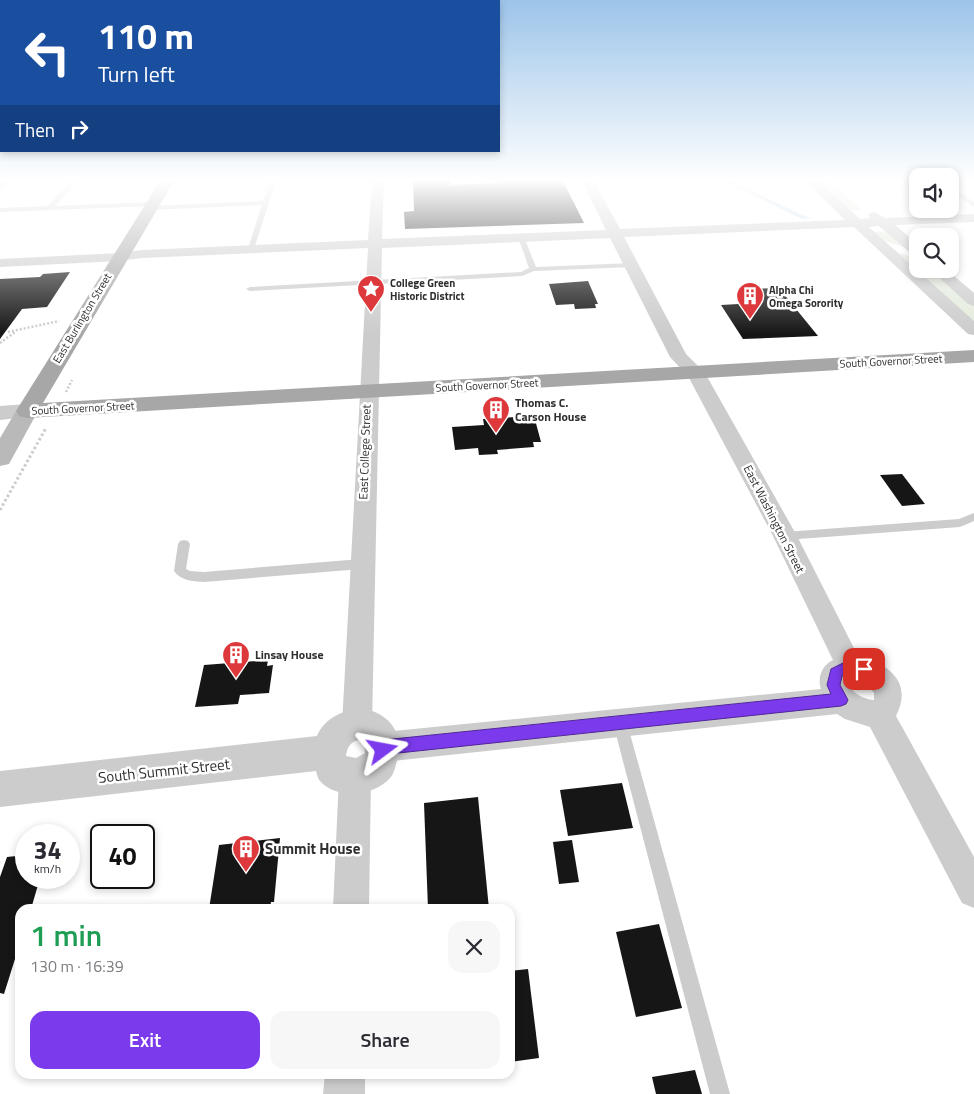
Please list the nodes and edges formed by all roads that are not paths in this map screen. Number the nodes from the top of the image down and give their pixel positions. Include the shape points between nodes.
1 (135, 232) edge
2 (257, 232) edge
3 (375, 232) edge
4 (644, 232) edge
5 (867, 232) edge
6 (894, 232) edge
7 (622, 233) junction
8 (522, 237) junction
9 (374, 244) junction
10 (909, 245) edge
11 (251, 249) junction
12 (119, 257) junction
13 (0, 263) edge
14 (632, 265) junction
15 (534, 269) junction
16 (947, 278) edge
17 (373, 281) junction
18 (250, 289) dead end
19 (974, 301) edge
20 (974, 330) edge
21 (974, 356) edge
22 (696, 373) junction
23 (368, 392) junction
24 (27, 412) junction
25 (0, 413) edge
26 (0, 458) edge
27 (974, 517) edge
28 (785, 536) junction
29 (184, 544) dead end
30 (361, 564) junction
31 (850, 667) junction
32 (841, 700) junction
33 (878, 713) junction
34 (620, 723) junction
35 (357, 724) junction
36 (383, 747) junction
37 (329, 752) junction
38 (355, 777) junction
39 (0, 790) edge
40 (974, 891) edge
41 (351, 904) edge
42 (345, 1079) edge
43 (344, 1094) edge
44 (720, 1094) edge

1 - 12 main road, East Burlington Street
2 - 11 lane
3 - 9 street, East College Street
4 - 7 street
5 - 20 street
6 - 10 street
7 - 8 street
7 - 14 street, East Washington Street
7 - 22 street, East Washington Street via 695,356
8 - 9 street
8 - 15 lane
9 - 11 street
9 - 17 street, East College Street
11 - 12 street
12 - 13 street
12 - 24 main road, East Burlington Street
14 - 15 lane
14 - 22 street, East Washington Street via 679,357
15 - 17 lane via 522,274
16 - 19 street
17 - 18 lane
17 - 23 street, East College Street
21 - 22 main road, South Governor Street
22 - 23 main road, South Governor Street
22 - 28 street, East Washington Street
23 - 24 main road, South Governor Street
23 - 30 street, East College Street
24 - 25 street, South Governor Street
24 - 26 main road, East Burlington Street
27 - 28 lane via 960,523
28 - 31 street, East Washington Street
29 - 30 lane via 180,571 188,576
30 - 35 street, East College Street
31 - 32 street via 841,669 834,678
31 - 33 street via 873,674 886,688 888,704
32 - 33 street via 856,710
32 - 34 street
33 - 40 street
34 - 36 street
34 - 44 lane
35 - 36 street via 374,729 380,735
35 - 37 street via 336,735
36 - 38 street via 376,766 369,773
37 - 38 street via 334,769
37 - 39 street, South Summit Street
38 - 41 street
42 - 43 street

